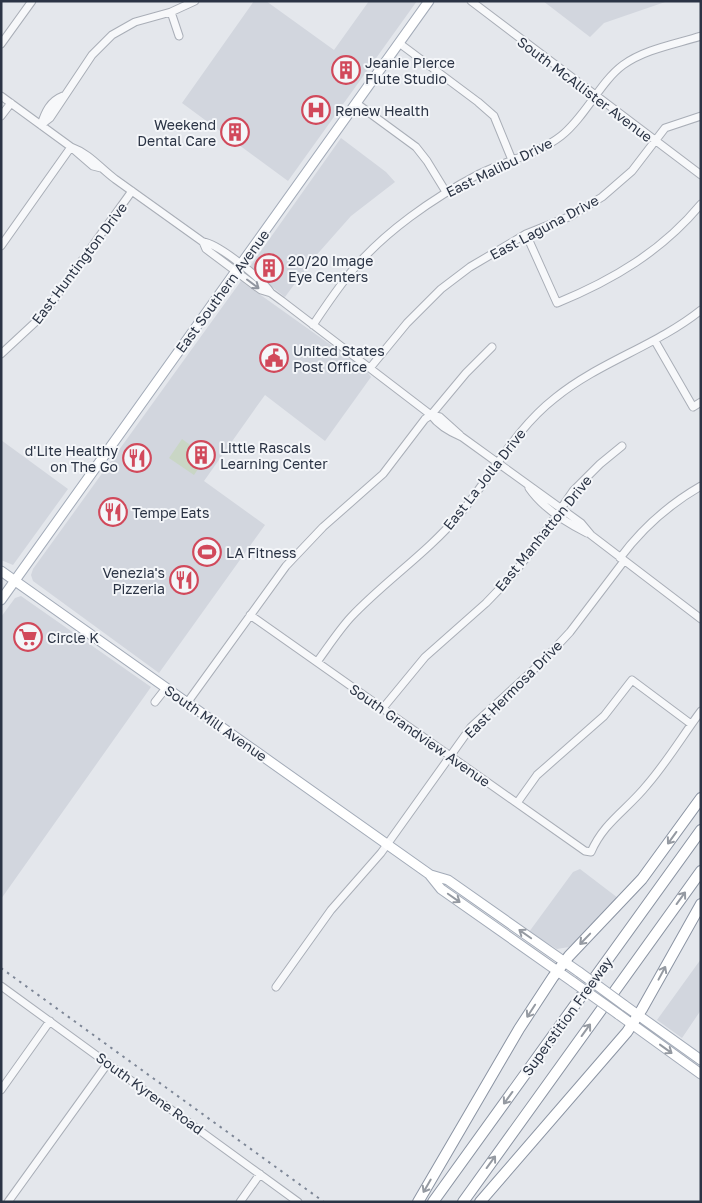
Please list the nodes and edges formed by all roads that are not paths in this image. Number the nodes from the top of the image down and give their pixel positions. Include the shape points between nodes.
1 (32, 1) edge
2 (195, 1) edge
3 (429, 1) edge
4 (470, 1) edge
5 (171, 12) junction
6 (179, 36) dead end
7 (701, 36) edge
8 (400, 43) junction
9 (1, 44) edge
10 (1, 96) edge
11 (596, 96) junction
12 (11, 103) junction
13 (356, 103) junction
14 (1, 116) edge
15 (701, 116) edge
16 (41, 125) junction
17 (655, 142) junction
18 (72, 147) junction
19 (512, 160) junction
20 (701, 175) edge
21 (132, 191) junction
22 (446, 192) junction
23 (701, 204) edge
24 (526, 234) junction
25 (1, 246) edge
26 (238, 268) junction
27 (701, 310) edge
28 (313, 324) junction
29 (656, 341) junction
30 (492, 348) dead end
31 (1, 354) edge
32 (370, 368) junction
33 (701, 402) edge
34 (431, 415) junction
35 (622, 446) dead end
36 (496, 463) junction
37 (700, 487) edge
38 (560, 511) junction
39 (622, 559) junction
40 (1, 571) edge
41 (15, 581) junction
42 (1, 600) edge
43 (250, 615) junction
44 (701, 619) edge
45 (317, 662) junction
46 (166, 688) junction
47 (155, 702) dead end
48 (187, 703) junction
49 (383, 708) junction
50 (701, 711) edge
51 (691, 724) junction
52 (450, 756) junction
53 (701, 798) edge
54 (517, 803) junction
55 (701, 830) edge
56 (387, 844) junction
57 (701, 871) edge
58 (431, 875) junction
59 (701, 904) edge
60 (565, 962) junction
61 (558, 971) junction
62 (1, 986) edge
63 (276, 988) dead end
64 (638, 1015) junction
65 (50, 1021) junction
66 (632, 1024) junction
67 (701, 1060) edge
68 (108, 1063) junction
69 (701, 1074) edge
70 (1, 1090) edge
71 (260, 1174) junction
72 (8, 1202) edge
73 (240, 1202) edge
74 (298, 1202) edge
75 (418, 1202) edge
76 (432, 1202) edge
77 (463, 1202) edge
78 (480, 1202) edge

1 - 9 street
2 - 5 street
3 - 8 main road, East Southern Avenue
4 - 11 street, South McAllister Avenue
5 - 6 street
5 - 16 street via 135,22 112,35 92,55 63,96 55,99 44,114
7 - 11 street, East Malibu Drive via 638,56 622,66
8 - 13 main road, East Southern Avenue
8 - 19 street via 494,116
10 - 12 street
11 - 17 street, South McAllister Avenue
11 - 19 street, East Malibu Drive via 560,137
12 - 14 street
12 - 16 street
13 - 22 street via 416,147
13 - 26 main road, East Southern Avenue
15 - 17 street, East Laguna Drive via 665,128
16 - 18 street
17 - 20 street, South McAllister Avenue
17 - 24 street, East Laguna Drive via 632,171 602,197 571,216
18 - 21 street via 84,152
18 - 25 street
19 - 22 street, East Malibu Drive
21 - 26 street via 203,242 206,249
21 - 31 street, East Huntington Drive via 42,316
22 - 28 street, East Malibu Drive via 413,216 351,271
23 - 24 street via 654,250 622,272 557,303
24 - 32 street, East Laguna Drive via 470,267 442,289 407,323
26 - 28 street via 261,290 271,293
26 - 41 main road, East Southern Avenue
27 - 29 street, East La Jolla Drive
28 - 32 street
29 - 33 street via 693,407
29 - 36 street, East La Jolla Drive via 589,374 554,398 518,433
30 - 34 street
32 - 34 street
34 - 36 street via 446,422
34 - 43 street via 371,486 322,527 294,557
35 - 38 street, East Manhatton Drive via 573,491
36 - 38 street via 527,486 536,498
36 - 45 street, East La Jolla Drive via 459,515 350,618
37 - 39 street, East Hermosa Drive via 660,513 638,534
38 - 39 street via 576,528 591,535
38 - 49 street, East Manhatton Drive via 510,578 426,657
39 - 44 street
39 - 52 street, East Hermosa Drive via 570,632 543,661 478,719
40 - 41 main road, South Mill Avenue
41 - 42 main road, East Southern Avenue
41 - 46 main road, South Mill Avenue
43 - 45 street, South Grandview Avenue
43 - 48 street
45 - 49 street, South Grandview Avenue
46 - 47 street
46 - 48 main road, South Mill Avenue
48 - 56 main road, South Mill Avenue
49 - 52 street, South Grandview Avenue
50 - 51 street
51 - 54 street via 632,680 604,716 537,775
51 - 54 street, South Grandview Avenue via 648,784 610,821 591,852
52 - 54 street, South Grandview Avenue
52 - 56 street, East Hermosa Drive
53 -> 60 highway via 642,879
55 -> 76 highway, Superstition Freeway
56 - 58 main road, South Mill Avenue
56 - 63 street, East Hermosa Drive via 331,910
77 -> 57 highway, Superstition Freeway
60 -> 58 main road, South Mill Avenue via 448,880
58 -> 61 main road, South Mill Avenue via 441,889
64 -> 59 highway
60 - 61 highway
60 - 64 main road, South Mill Avenue, bridge
61 - 66 main road, South Mill Avenue, bridge
61 -> 75 highway
62 - 65 street, South Kyrene Road
64 - 66 highway
64 - 67 main road, South Mill Avenue
65 - 68 street, South Kyrene Road
65 - 70 street
66 -> 69 main road, South Mill Avenue
66 - 78 highway
68 - 71 street, South Kyrene Road
68 - 72 street
71 - 73 street
71 - 74 street, South Kyrene Road

